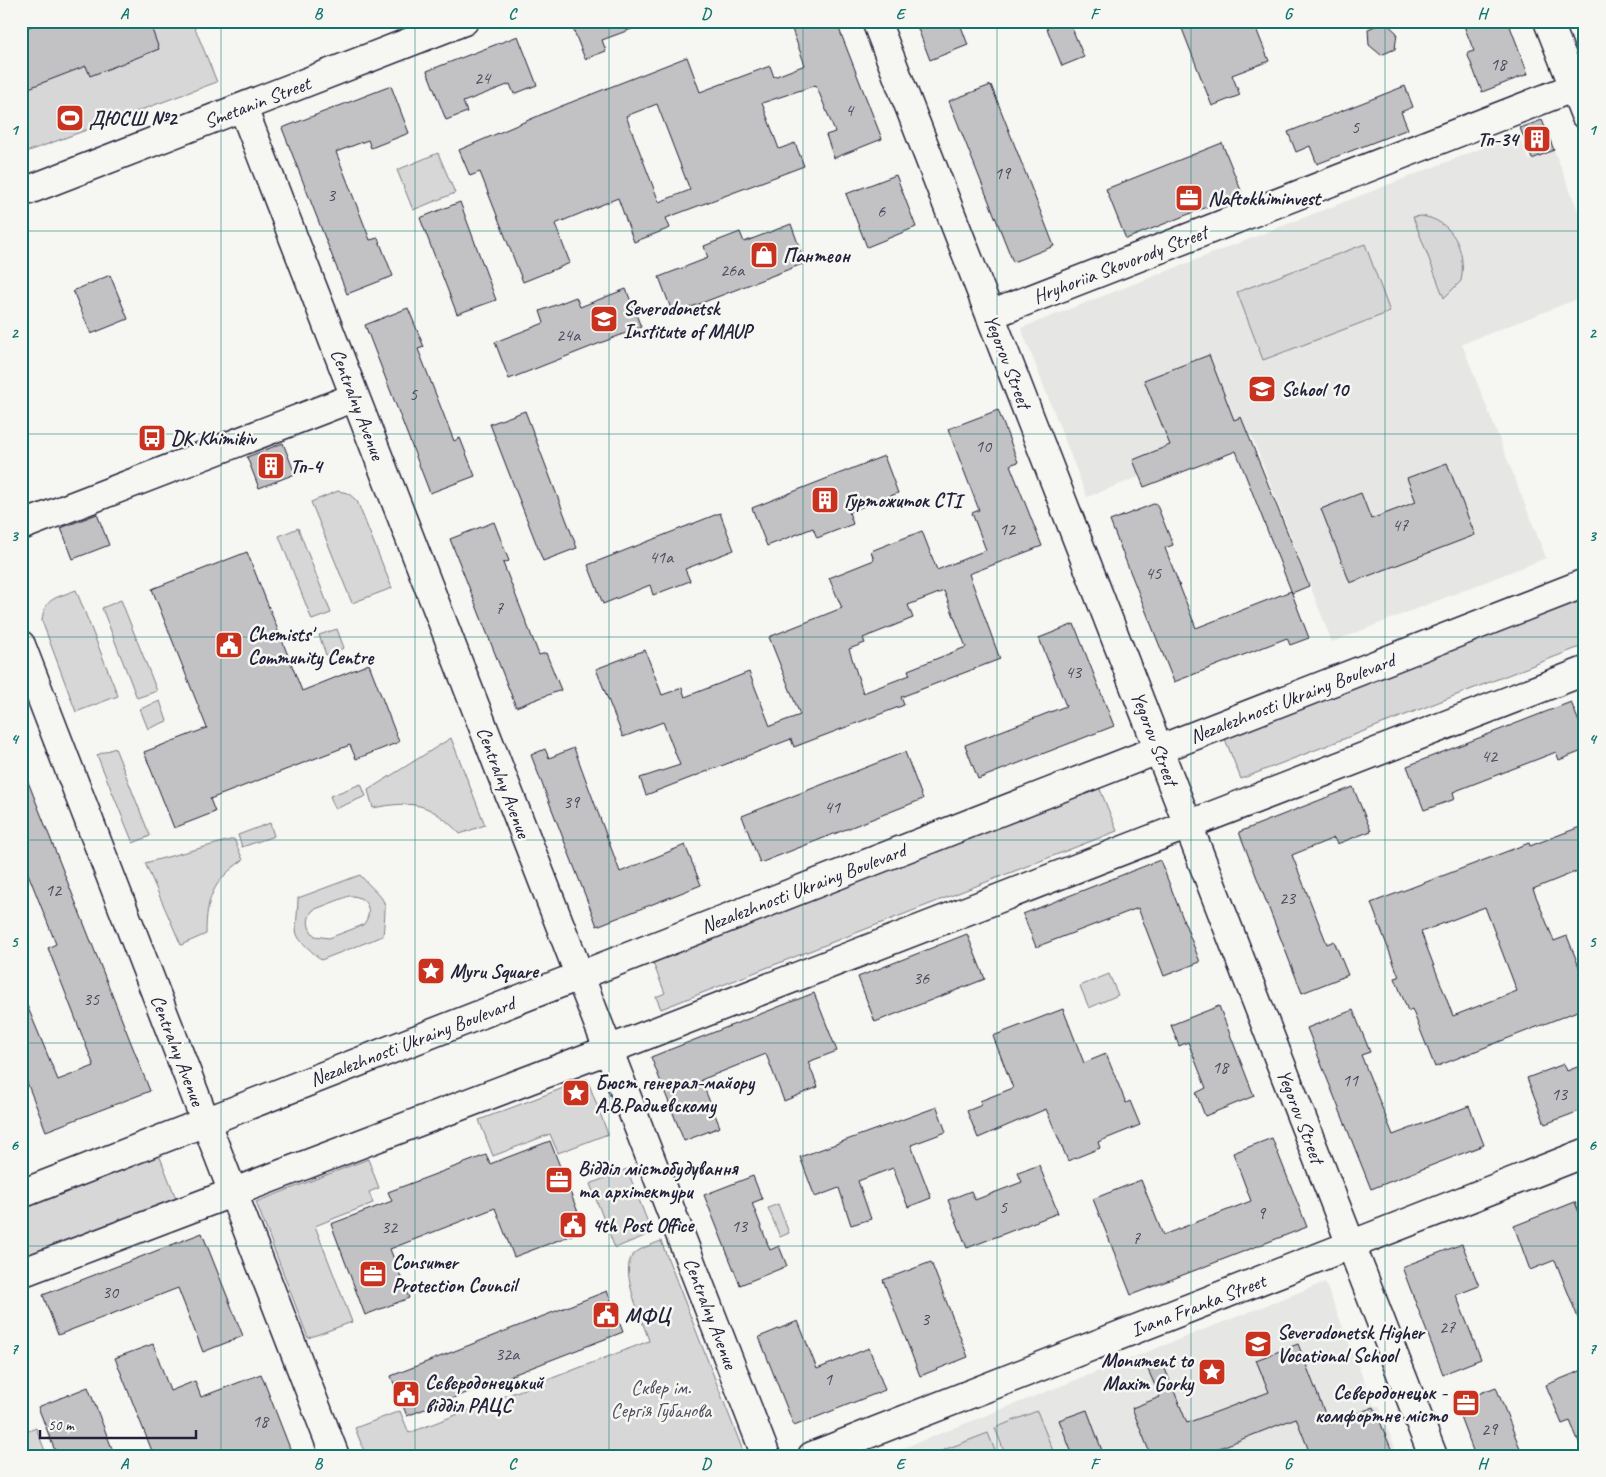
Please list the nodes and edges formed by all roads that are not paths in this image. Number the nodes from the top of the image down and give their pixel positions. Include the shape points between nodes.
1 (464, 21) edge
2 (876, 21) edge
3 (1548, 21) edge
4 (1579, 85) edge
5 (242, 108) junction
6 (1585, 115) edge
7 (21, 193) edge
8 (990, 315) junction
9 (355, 397) junction
10 (21, 526) edge
11 (1585, 583) edge
12 (21, 645) edge
13 (1585, 671) edge
14 (1159, 750) junction
15 (1188, 825) junction
16 (580, 976) junction
17 (608, 1050) junction
18 (206, 1122) junction
19 (1585, 1153) edge
20 (233, 1192) junction
21 (21, 1194) edge
22 (1351, 1245) junction
23 (21, 1273) edge
24 (335, 1456) edge
25 (766, 1456) edge
26 (812, 1456) edge
27 (1433, 1456) edge

1 - 5 street, Smetanin Street
2 - 8 street, Yegorov Street
3 - 4 street
4 - 6 street
4 - 8 street, Hryhoriia Skovorody Street
5 - 7 street, Smetanin Street
5 - 9 street, Centralny Avenue
8 - 14 street, Yegorov Street
9 - 10 street
9 - 16 street, Centralny Avenue
11 - 14 street, Nezalezhnosti Ukrainy Boulevard
12 - 18 street, Centralny Avenue
13 - 15 street
14 - 15 street, Yegorov Street
14 - 16 street, Nezalezhnosti Ukrainy Boulevard
15 - 17 street
15 - 22 street, Yegorov Street
16 - 17 street, Centralny Avenue
16 - 18 street, Nezalezhnosti Ukrainy Boulevard
17 - 20 street
17 - 25 street, Centralny Avenue
18 - 20 street, Centralny Avenue
18 - 21 street, Nezalezhnosti Ukrainy Boulevard
19 - 22 street, Ivana Franka Street
20 - 23 street
20 - 24 street, Centralny Avenue
22 - 26 street, Ivana Franka Street
22 - 27 street, Yegorov Street

